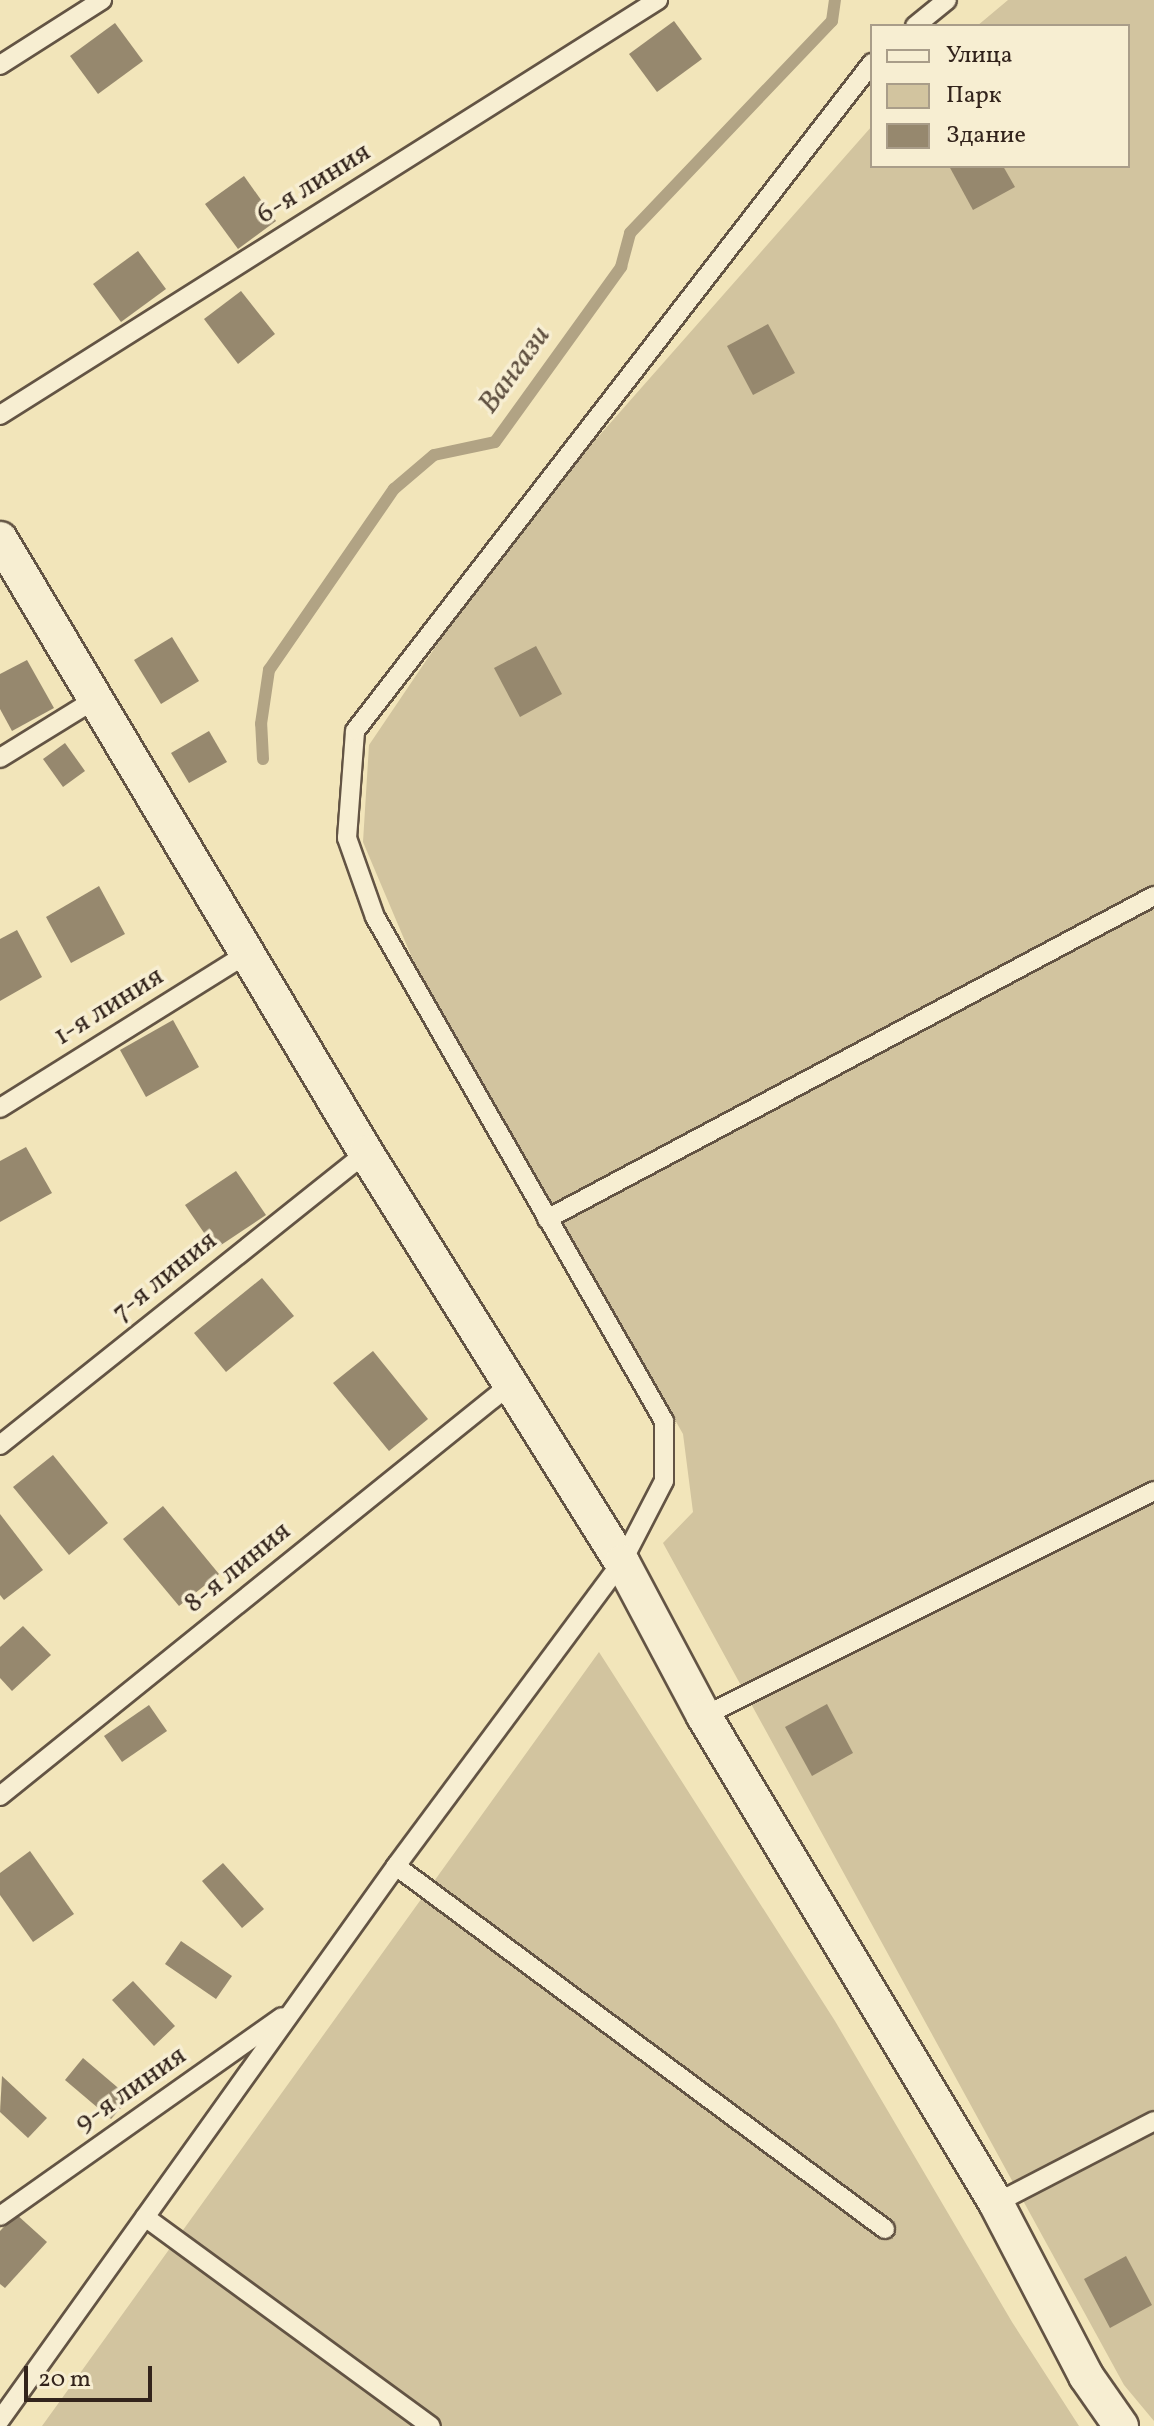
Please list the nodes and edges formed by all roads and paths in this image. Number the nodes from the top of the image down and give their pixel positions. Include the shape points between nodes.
1 (102, 0) edge
2 (658, 0) edge
3 (947, 0) edge
4 (917, 24) edge
5 (0, 65) edge
6 (870, 66) edge
7 (0, 415) edge
8 (0, 539) edge
9 (94, 700) junction
10 (0, 758) edge
11 (1154, 896) edge
12 (248, 953) junction
13 (0, 1108) edge
14 (366, 1153) junction
15 (547, 1219) junction
16 (511, 1384) junction
17 (0, 1445) edge
18 (1154, 1491) edge
19 (622, 1562) junction
20 (704, 1716) junction
21 (0, 1796) edge
22 (396, 1866) junction
23 (294, 2009) junction
24 (1154, 2121) edge
25 (996, 2203) junction
26 (0, 2216) edge
27 (145, 2217) junction
28 (885, 2229) dead end
29 (0, 2420) edge
30 (431, 2426) edge
31 (1121, 2426) edge

1 - 5 lane
2 - 7 lane, 6-я линия
3 - 4 lane
6 - 15 lane via 355,731 347,838 375,917
8 - 9 street
9 - 10 lane
9 - 12 street
11 - 15 lane
12 - 13 lane, 1-я линия
12 - 14 street
14 - 16 street
14 - 17 lane, 7-я линия
15 - 19 lane via 664,1421 664,1481
16 - 19 street
16 - 21 lane, 8-я линия
18 - 20 lane
19 - 20 street
19 - 22 lane
20 - 25 street
22 - 23 lane
22 - 28 lane
23 - 26 lane, 9-я линия
23 - 27 lane
24 - 25 lane
25 - 31 street via 1086,2376
27 - 29 lane
27 - 30 lane

